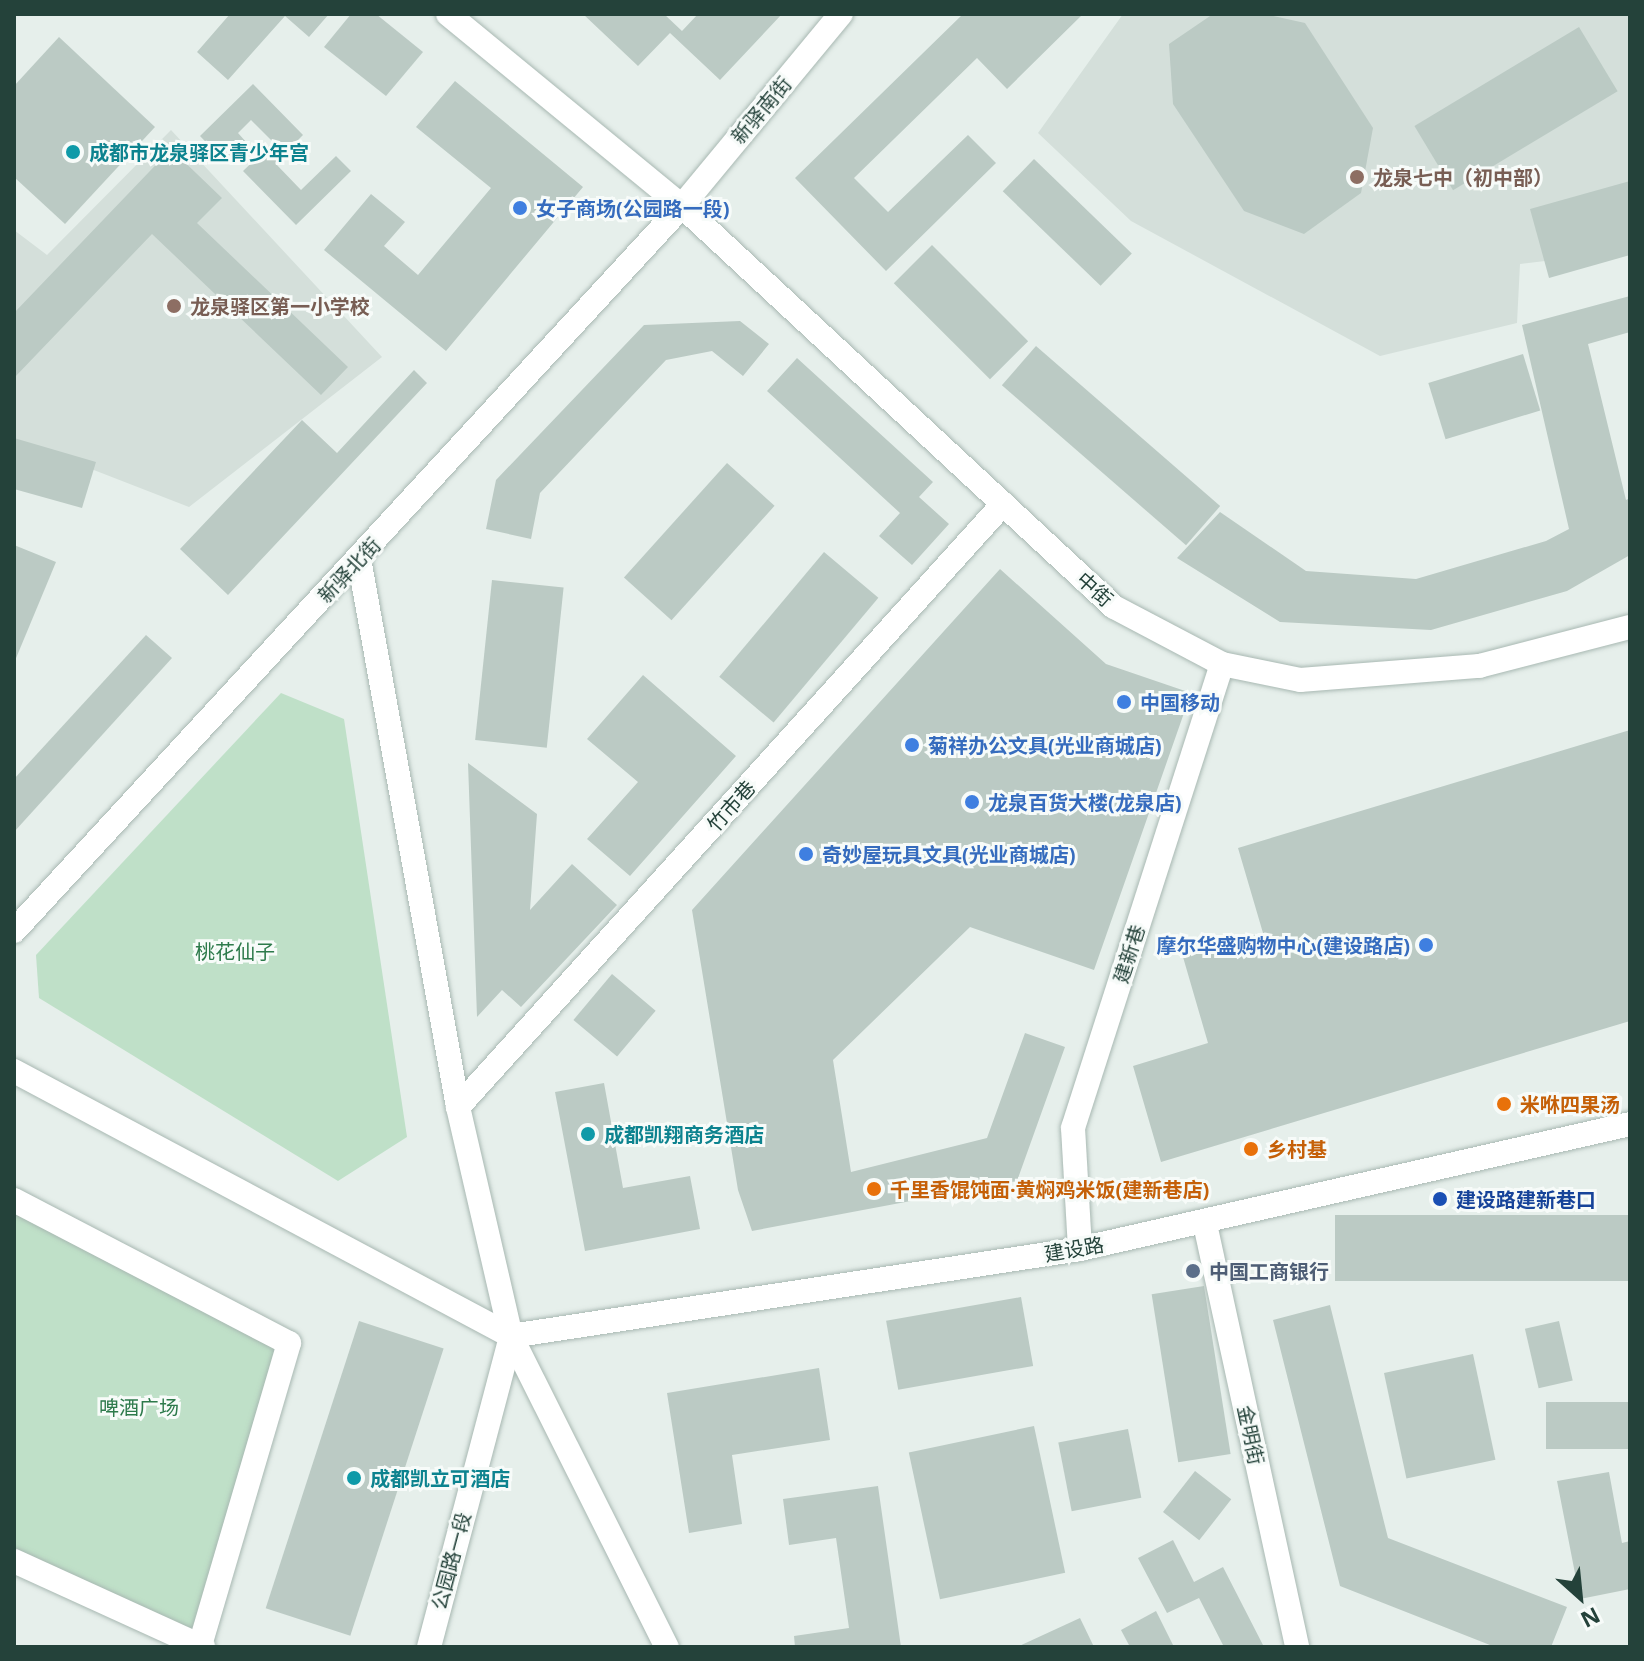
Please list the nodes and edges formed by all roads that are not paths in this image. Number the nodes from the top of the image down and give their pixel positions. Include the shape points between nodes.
1 (448, 14) edge
2 (841, 14) edge
3 (682, 206) junction
4 (1003, 504) junction
5 (359, 559) junction
6 (1630, 627) edge
7 (1222, 664) junction
8 (14, 931) edge
9 (14, 1071) edge
10 (458, 1107) junction
11 (1630, 1124) edge
12 (14, 1200) edge
13 (1205, 1224) junction
14 (1080, 1249) junction
15 (511, 1336) junction
16 (14, 1561) edge
17 (201, 1646) edge
18 (429, 1647) edge
19 (667, 1647) edge
20 (1297, 1647) edge

1 - 3 street, 中街
2 - 3 street, 新驿南街
3 - 4 street, 中街
3 - 5 street, 新驿北街
4 - 7 street, 中街 via 1114,607
4 - 10 street, 竹市巷
5 - 8 street, 新驿北街
5 - 10 street
6 - 7 street, 中街 via 1479,666 1300,680
7 - 14 street, 建新巷 via 1073,1128
9 - 15 street
10 - 15 street
11 - 13 street, 建设路
12 - 17 street via 289,1343
13 - 14 street, 建设路
13 - 20 street, 金明街
14 - 15 street, 建设路
15 - 18 street, 公园路一段
15 - 19 street
16 - 17 street

